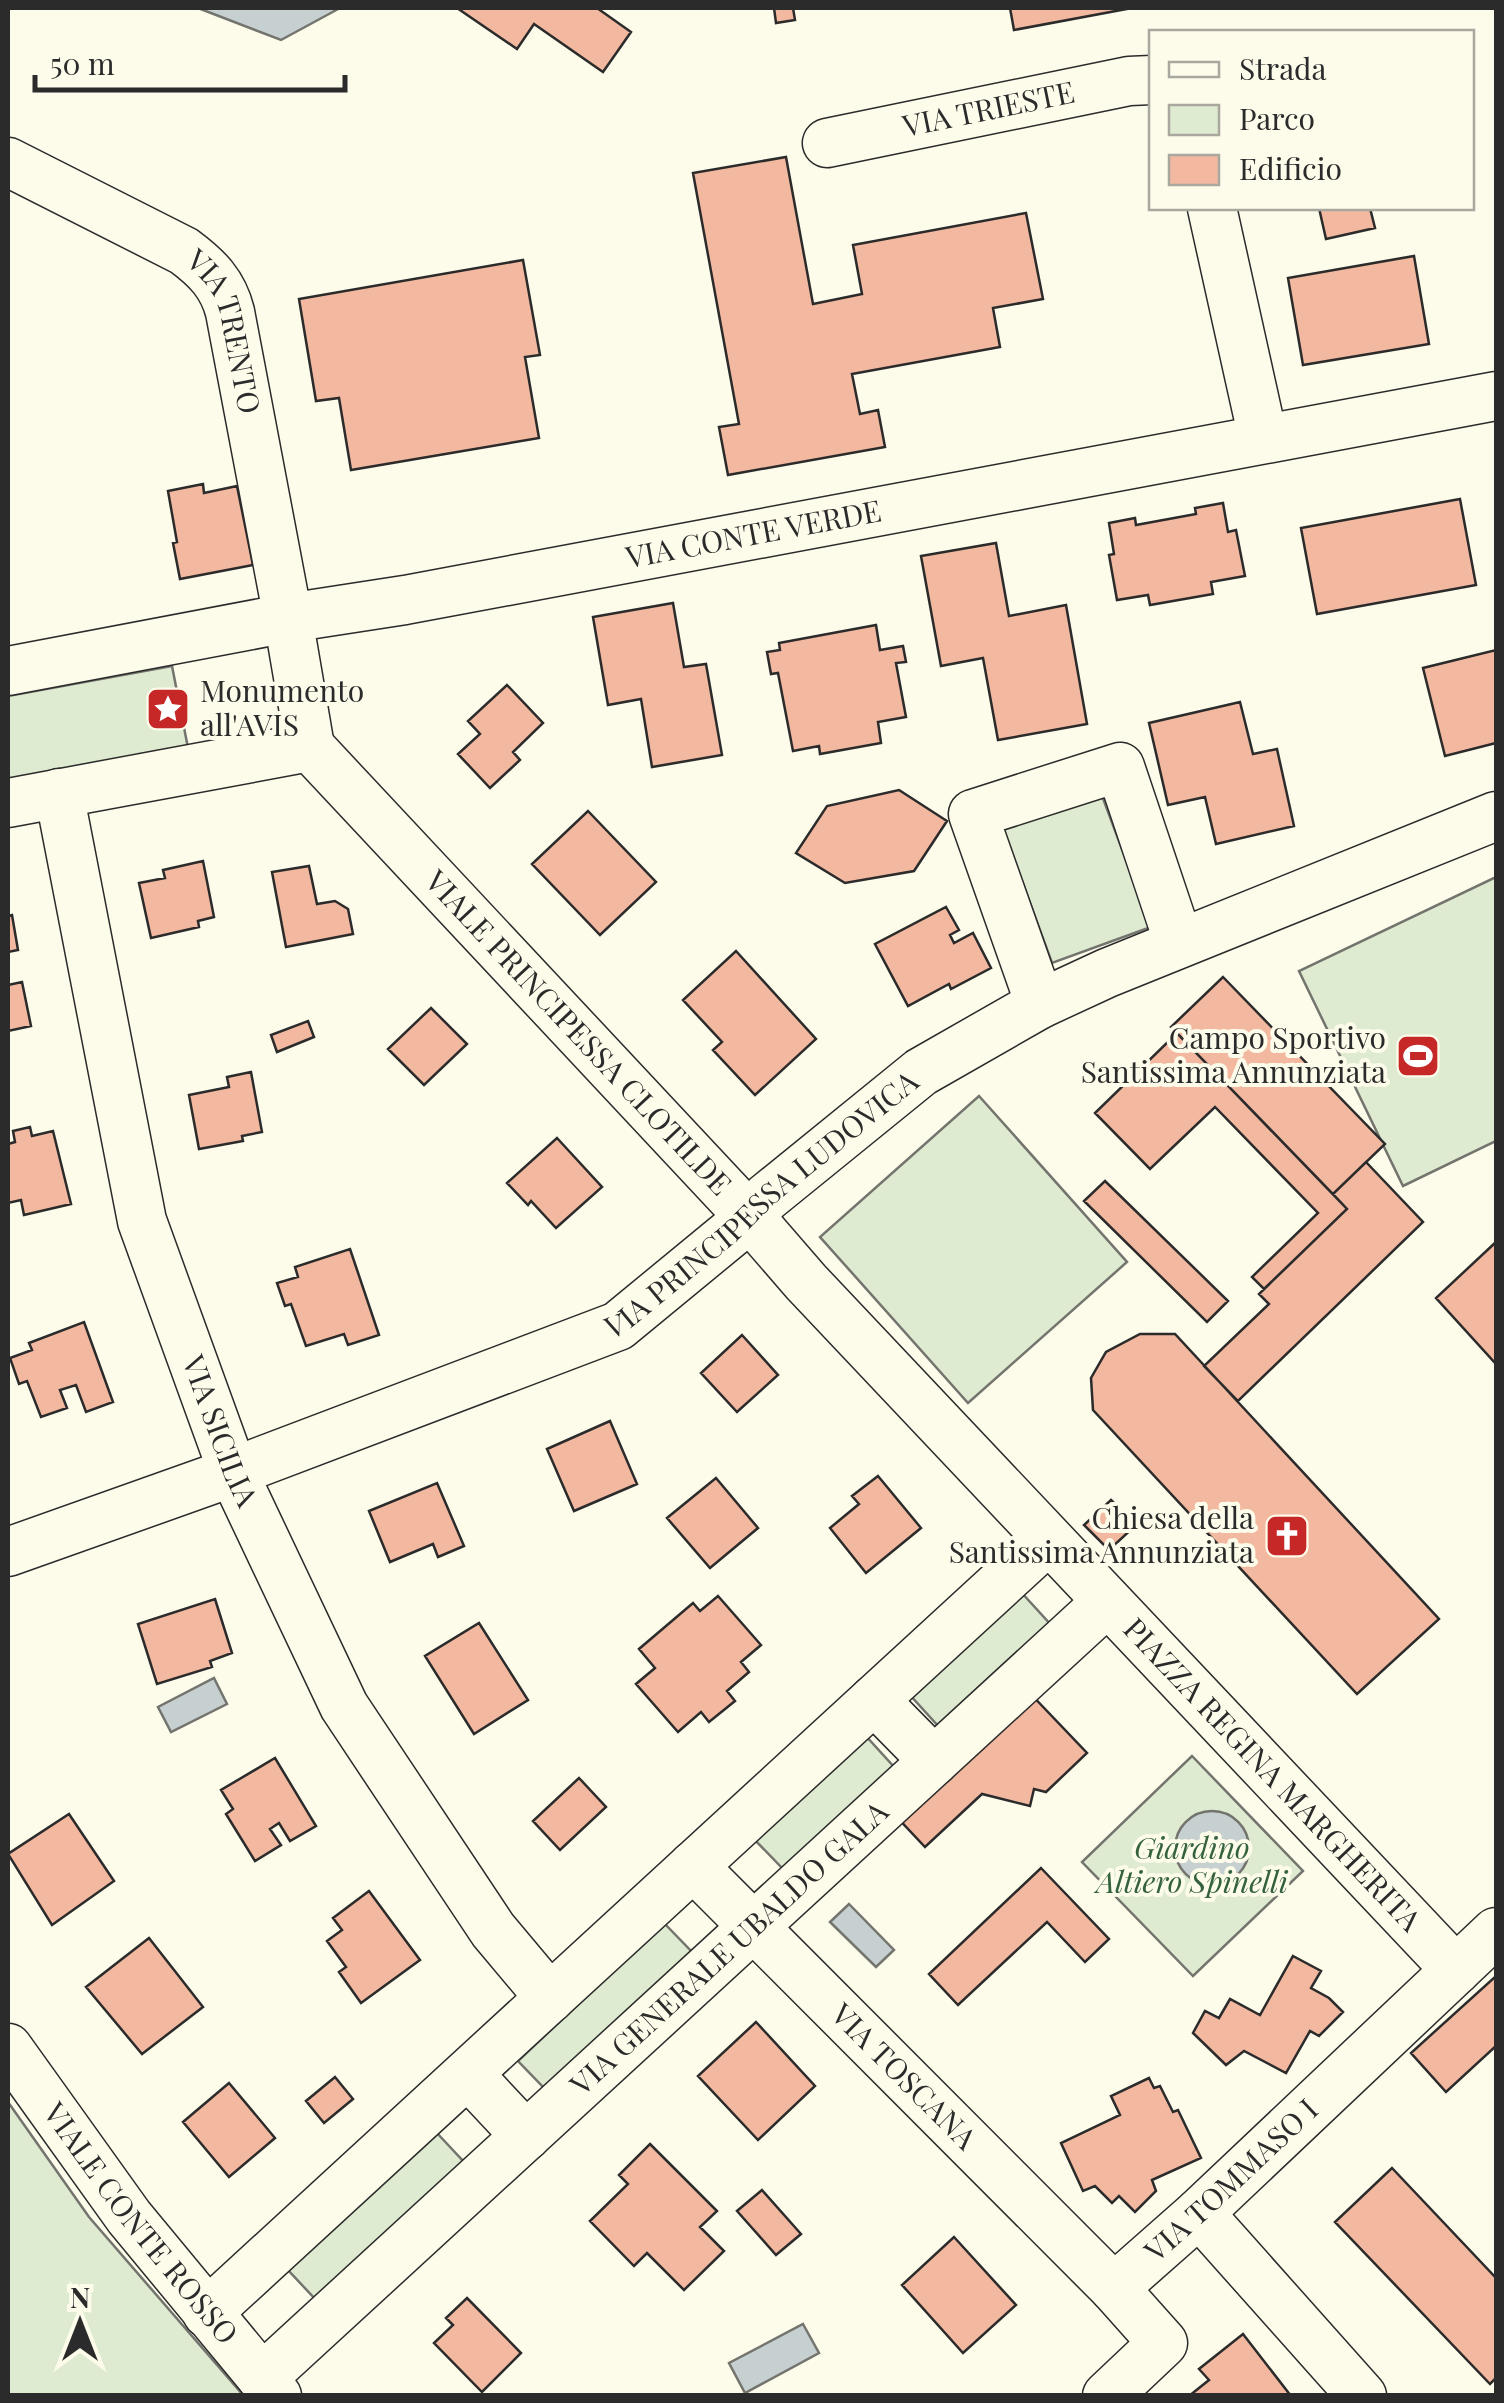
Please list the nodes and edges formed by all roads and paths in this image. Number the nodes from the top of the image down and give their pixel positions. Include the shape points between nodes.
1 (1149, 80) edge
2 (827, 143) dead end
3 (8, 162) edge
4 (1212, 210) edge
5 (1496, 396) edge
6 (1263, 438) junction
7 (288, 618) junction
8 (8, 671) edge
9 (310, 747) junction
10 (59, 794) junction
11 (8, 803) edge
12 (1496, 816) edge
13 (1179, 943) junction
14 (1040, 1004) junction
15 (748, 1214) junction
16 (234, 1472) junction
17 (1048, 1540) junction
18 (8, 1552) edge
19 (1107, 1602) junction
20 (874, 1700) junction
21 (934, 1761) junction
22 (694, 1866) junction
23 (754, 1926) junction
24 (1496, 1932) edge
25 (1456, 1970) junction
26 (550, 1998) junction
27 (8, 2048) edge
28 (468, 2074) junction
29 (526, 2136) junction
30 (1199, 2213) junction
31 (1114, 2288) junction
32 (208, 2313) junction
33 (270, 2387) edge
34 (1107, 2396) edge
35 (1362, 2396) edge

1 - 2 street, VIA TRIESTE
3 - 7 street, VIA TRENTO via 184,252 220,285
4 - 6 street
5 - 6 street, VIA CONTE VERDE
6 - 7 street, VIA CONTE VERDE
7 - 8 street, VIA CONTE VERDE
7 - 9 street, VIA TRENTO
9 - 10 street
9 - 15 street, VIALE PRINCIPESSA CLOTILDE
10 - 11 street
10 - 16 street, VIA SICILIA via 142,1221
12 - 13 street, VIA PRINCIPESSA LUDOVICA
13 - 14 street, VIA PRINCIPESSA LUDOVICA
13 - 14 street via 1120,767 972,814
14 - 15 street, VIA PRINCIPESSA LUDOVICA via 921,1072
15 - 16 street, VIA PRINCIPESSA LUDOVICA via 618,1326
15 - 17 street, VIALE PRINCIPESSA CLOTILDE
16 - 18 street, VIA PRINCIPESSA LUDOVICA
16 - 26 street, VIA SICILIA via 344,1706 494,1930
17 - 19 street, PIAZZA REGINA MARGHERITA
17 - 20 street
19 - 21 street, VIA GENERALE UBALDO GALA
19 - 25 street, PIAZZA REGINA MARGHERITA
20 - 21 street
20 - 22 street
21 - 23 street, VIA GENERALE UBALDO GALA
22 - 23 street, VIA TOSCANA
22 - 26 street
23 - 29 street, VIA GENERALE UBALDO GALA
23 - 31 street, VIA TOSCANA
24 - 25 street
25 - 30 street, VIA TOMMASO I
26 - 28 street
27 - 32 street, VIALE CONTE ROSSO via 129,2217
28 - 29 street
28 - 32 street
29 - 33 street, VIA GENERALE UBALDO GALA
30 - 31 street, VIA TOMMASO I
30 - 35 street
31 - 34 street via 1163,2343
32 - 33 street, VIALE CONTE ROSSO

